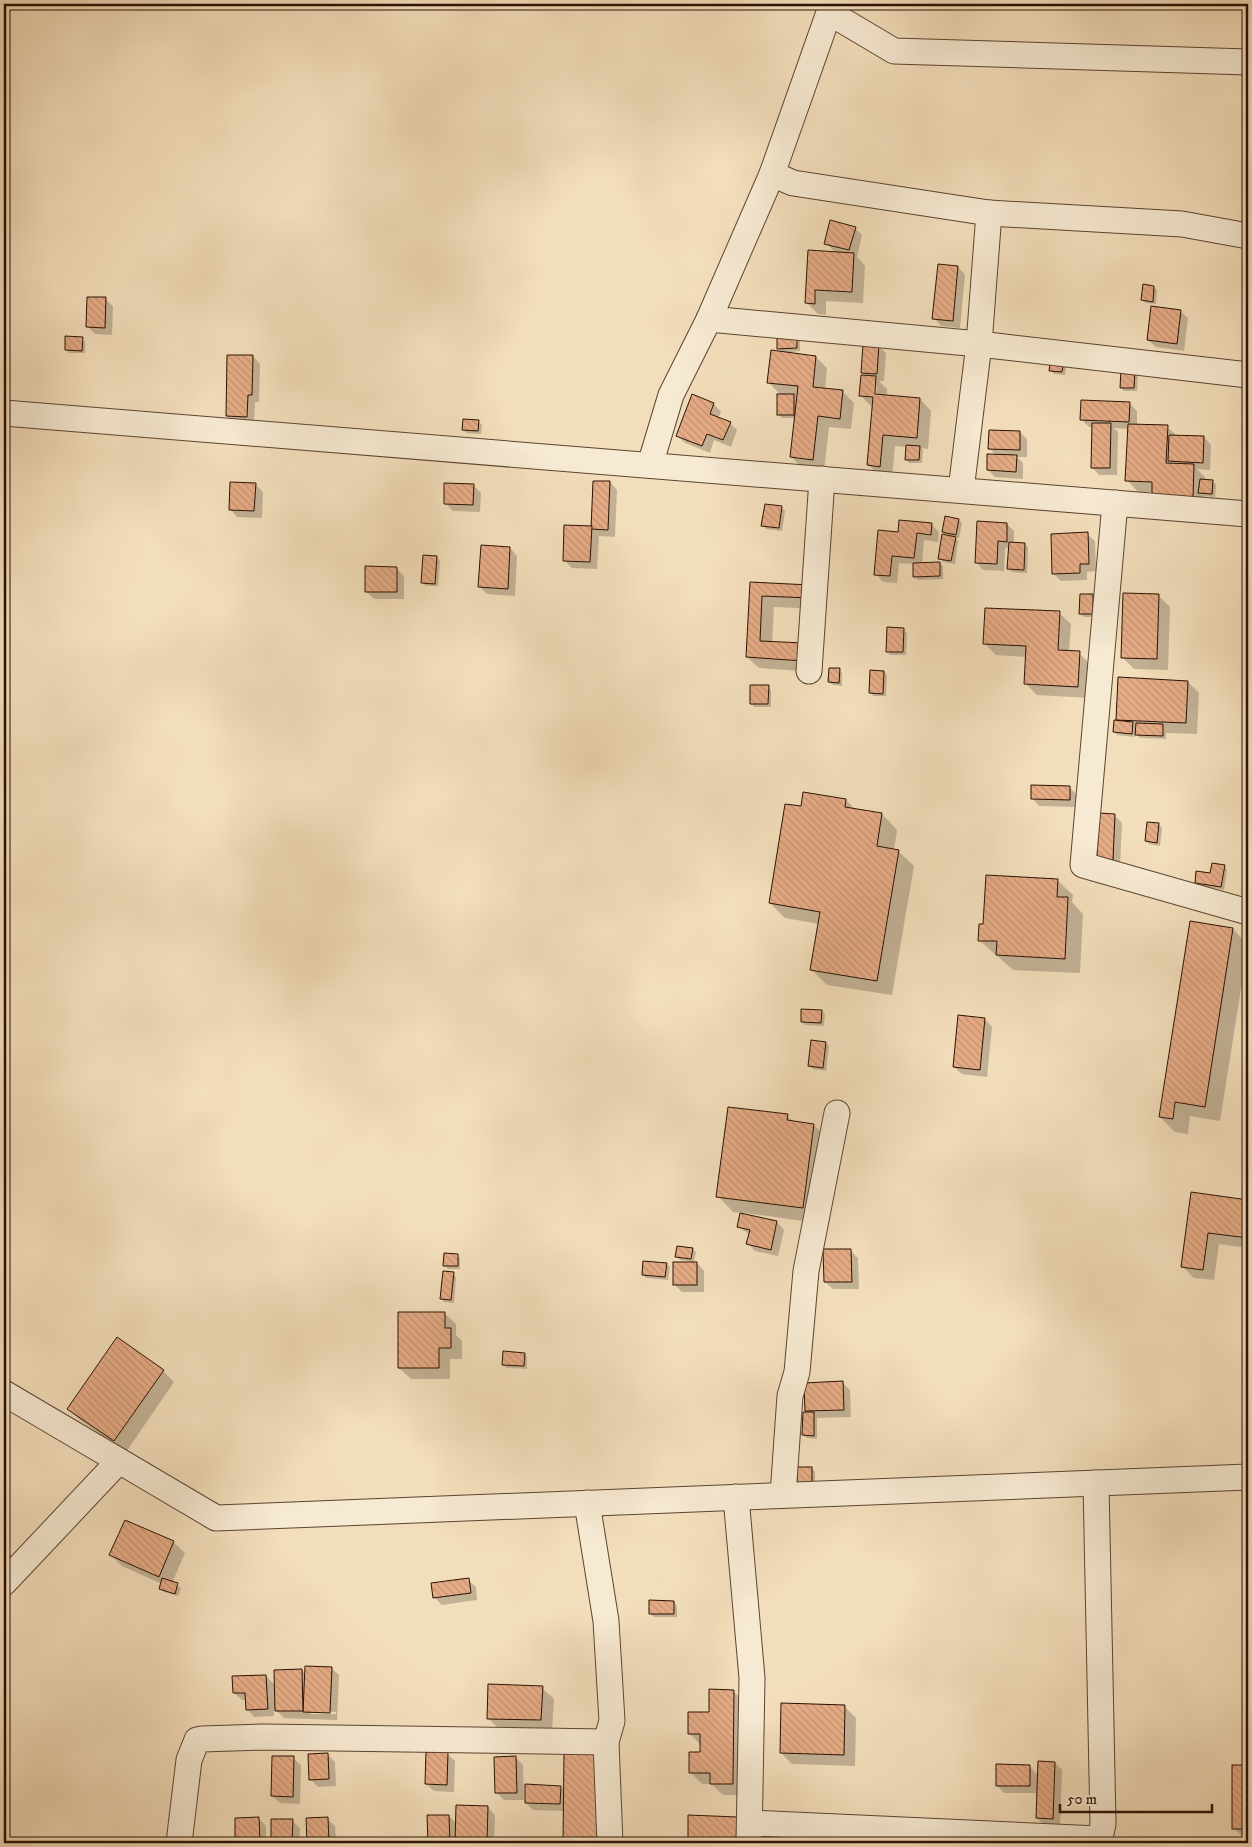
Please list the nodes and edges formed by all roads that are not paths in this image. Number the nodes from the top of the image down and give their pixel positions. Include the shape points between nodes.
1 (831, 8) edge
2 (1248, 62) edge
3 (772, 174) junction
4 (989, 213) junction
5 (1248, 236) edge
6 (709, 319) junction
7 (979, 344) junction
8 (1248, 375) edge
9 (4, 413) edge
10 (650, 465) junction
11 (822, 479) junction
12 (960, 490) junction
13 (1115, 503) junction
14 (1248, 514) edge
15 (809, 671) dead end
16 (1248, 912) edge
17 (836, 1113) dead end
18 (4, 1393) edge
19 (119, 1461) junction
20 (1248, 1476) edge
21 (1096, 1482) junction
22 (783, 1495) junction
23 (736, 1497) junction
24 (587, 1503) junction
25 (4, 1584) edge
26 (606, 1742) junction
27 (750, 1833) edge
28 (1099, 1841) edge
29 (179, 1843) edge
30 (610, 1843) edge

1 - 2 street via 894,51
1 - 3 street
3 - 4 street via 793,183
3 - 6 street
4 - 5 street via 1182,224
4 - 7 street
6 - 7 street
6 - 10 street via 671,395
7 - 8 street
7 - 12 street
9 - 10 street
10 - 11 street
11 - 12 street
11 - 15 street
12 - 13 street
13 - 14 street
13 - 16 street via 1083,865
17 - 22 street via 806,1271 797,1372 790,1396
18 - 19 street
19 - 24 street via 216,1518
19 - 25 street
20 - 21 street
21 - 22 street
21 - 28 street via 1103,1824
22 - 23 street
23 - 24 street
23 - 27 street via 752,1678
24 - 26 street via 606,1621 612,1721
26 - 29 street via 263,1737 197,1740 190,1760
26 - 30 street
27 - 28 street

